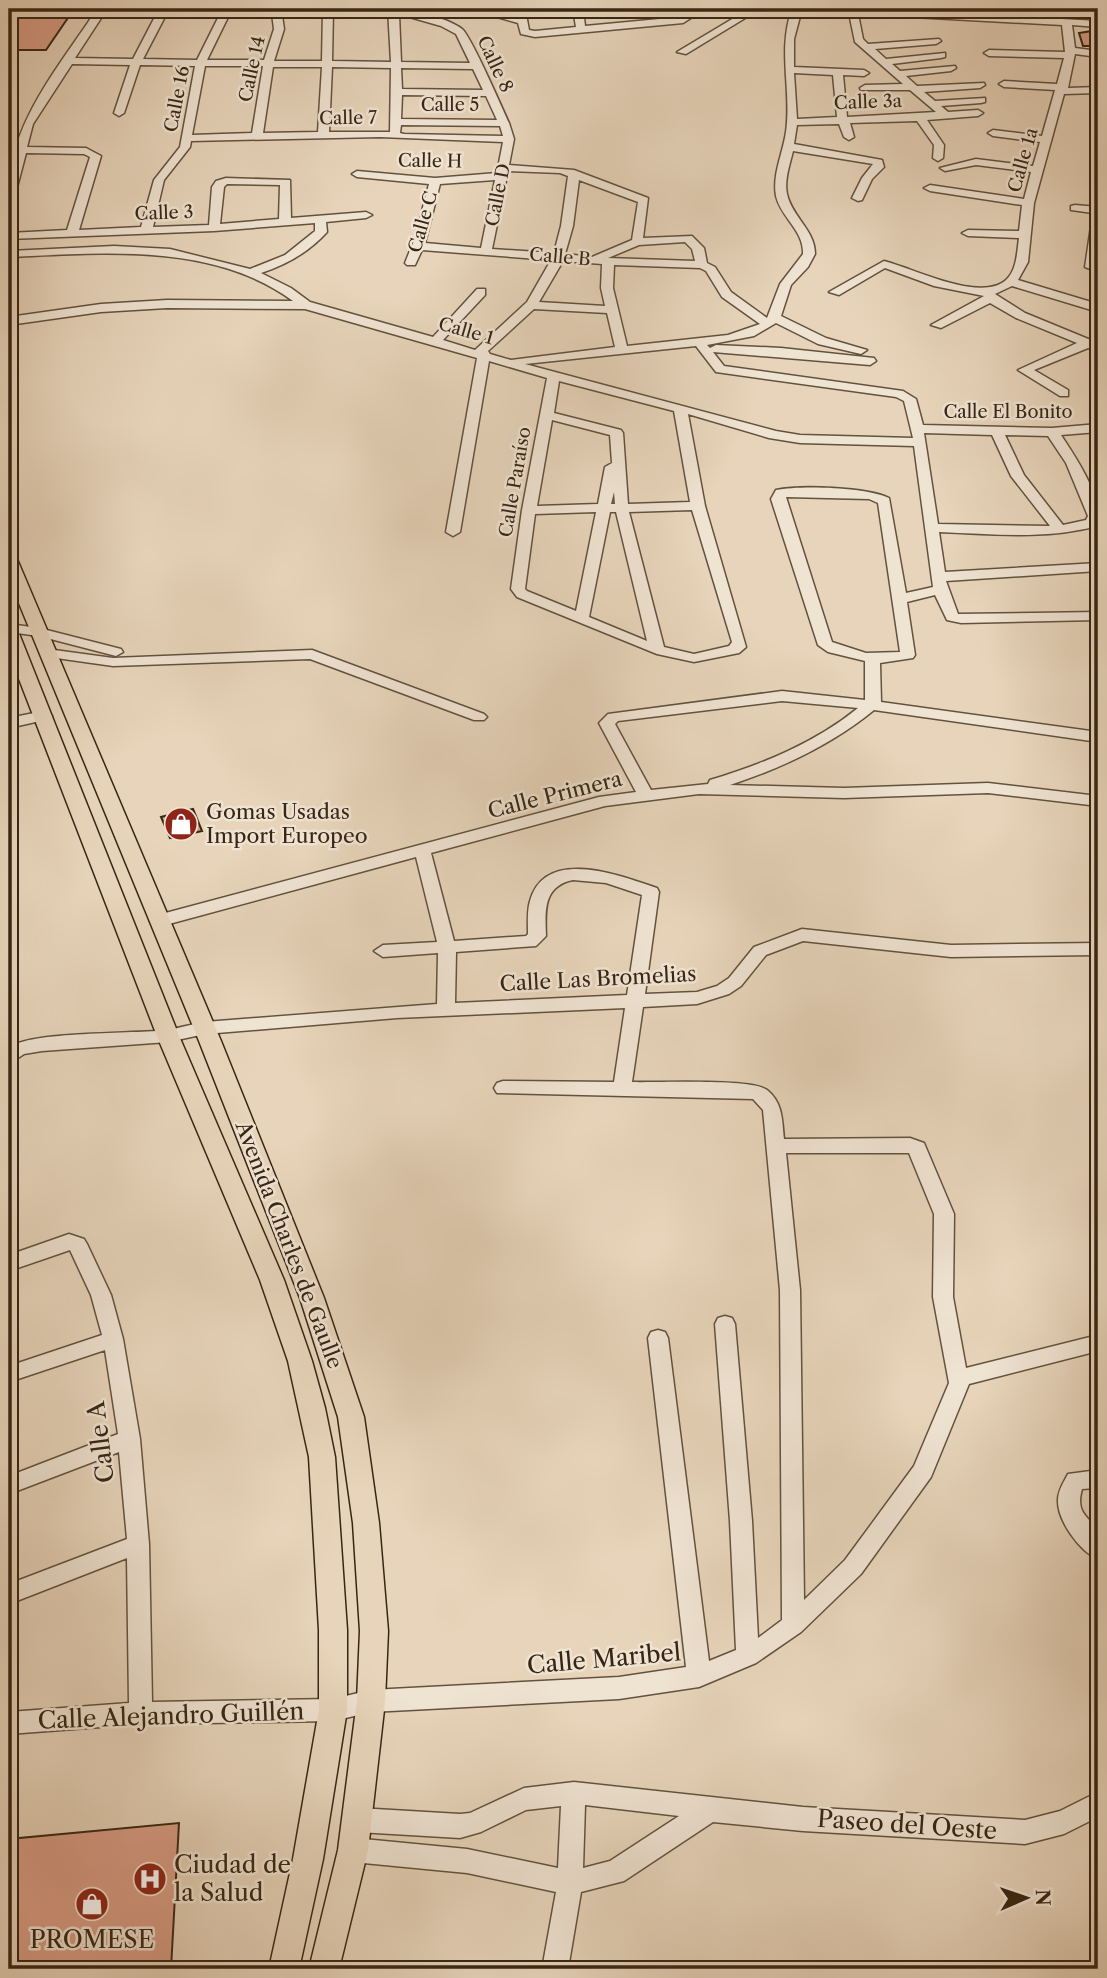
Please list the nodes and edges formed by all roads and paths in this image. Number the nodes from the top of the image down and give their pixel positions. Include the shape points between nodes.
1 (102, 9) edge
2 (164, 9) edge
3 (201, 9) edge
4 (328, 9) edge
5 (393, 9) edge
6 (473, 9) edge
7 (520, 9) edge
8 (578, 9) edge
9 (755, 9) edge
10 (796, 9) edge
11 (827, 9) edge
12 (1020, 9) edge
13 (227, 10) edge
14 (276, 10) edge
15 (857, 10) edge
16 (879, 10) edge
17 (687, 13) edge
18 (1011, 17) junction
19 (1066, 22) junction
20 (1098, 24) edge
21 (523, 27) junction
22 (580, 30) junction
23 (936, 40) dead end
24 (866, 47) junction
25 (682, 52) dead end
26 (1071, 52) junction
27 (989, 53) dead end
28 (1098, 54) edge
29 (941, 55) dead end
30 (70, 61) junction
31 (136, 62) junction
32 (884, 62) junction
33 (200, 63) junction
34 (268, 64) junction
35 (328, 64) junction
36 (397, 65) junction
37 (476, 66) junction
38 (951, 68) dead end
39 (789, 70) junction
40 (838, 72) junction
41 (864, 73) dead end
42 (899, 74) junction
43 (1004, 84) dead end
44 (980, 85) dead end
45 (865, 88) dead end
46 (915, 88) junction
47 (1062, 89) junction
48 (1098, 90) edge
49 (397, 92) junction
50 (488, 93) junction
51 (981, 100) dead end
52 (933, 104) junction
53 (118, 113) dead end
54 (978, 113) dead end
55 (944, 115) junction
56 (920, 118) junction
57 (842, 120) junction
58 (396, 122) junction
59 (793, 122) junction
60 (504, 123) junction
61 (993, 133) dead end
62 (395, 135) junction
63 (323, 136) junction
64 (257, 137) junction
65 (849, 137) dead end
66 (188, 138) junction
67 (509, 139) junction
68 (1047, 140) junction
69 (791, 147) junction
70 (19, 150) junction
71 (1038, 170) junction
72 (503, 172) junction
73 (574, 173) junction
74 (357, 174) dead end
75 (435, 181) junction
76 (930, 188) dead end
77 (9, 195) edge
78 (858, 198) dead end
79 (1028, 203) junction
80 (1075, 208) dead end
81 (1098, 212) edge
82 (366, 215) dead end
83 (320, 221) junction
84 (285, 224) junction
85 (214, 229) junction
86 (146, 232) junction
87 (72, 233) junction
88 (968, 233) dead end
89 (1023, 235) junction
90 (9, 236) edge
91 (637, 242) junction
92 (418, 246) junction
93 (486, 251) junction
94 (9, 254) edge
95 (559, 257) junction
96 (594, 260) junction
97 (608, 261) junction
98 (411, 263) dead end
99 (702, 265) junction
100 (1095, 268) edge
101 (251, 273) junction
102 (1011, 282) junction
103 (481, 292) dead end
104 (835, 292) dead end
105 (989, 296) junction
106 (306, 305) junction
107 (530, 305) junction
108 (1098, 308) edge
109 (611, 310) junction
110 (9, 321) edge
111 (771, 321) junction
112 (937, 325) dead end
113 (436, 341) junction
114 (700, 345) junction
115 (1094, 345) edge
116 (621, 348) junction
117 (481, 354) junction
118 (509, 362) junction
119 (554, 376) junction
120 (1064, 393) dead end
121 (681, 408) junction
122 (547, 415) junction
123 (1098, 428) edge
124 (997, 431) junction
125 (1052, 432) junction
126 (918, 435) junction
127 (616, 454) junction
128 (698, 506) junction
129 (603, 509) junction
130 (622, 509) junction
131 (529, 510) junction
132 (930, 528) junction
133 (1058, 528) junction
134 (453, 532) dead end
135 (9, 559) edge
136 (1098, 567) edge
137 (939, 584) junction
138 (900, 599) junction
139 (1098, 615) edge
140 (582, 618) junction
141 (9, 629) edge
142 (43, 643) junction
143 (657, 650) junction
144 (872, 657) junction
145 (139, 660) junction
146 (873, 704) junction
147 (44, 716) junction
148 (479, 717) dead end
149 (9, 723) edge
150 (1098, 737) edge
151 (699, 789) junction
152 (646, 796) junction
153 (1098, 801) edge
154 (423, 852) junction
155 (158, 921) junction
156 (447, 946) junction
157 (1098, 949) edge
158 (383, 951) dead end
159 (634, 1002) junction
160 (446, 1010) junction
161 (205, 1028) junction
162 (168, 1036) junction
163 (9, 1058) edge
164 (622, 1087) junction
165 (503, 1088) dead end
166 (776, 1146) junction
167 (9, 1263) edge
168 (725, 1324) dead end
169 (658, 1338) dead end
170 (113, 1339) junction
171 (1098, 1343) edge
172 (9, 1374) edge
173 (959, 1378) junction
174 (129, 1439) junction
175 (1098, 1479) edge
176 (9, 1485) edge
177 (138, 1544) junction
178 (1098, 1549) edge
179 (9, 1594) edge
180 (793, 1625) junction
181 (748, 1656) junction
182 (699, 1676) junction
183 (372, 1701) junction
184 (333, 1710) junction
185 (141, 1713) junction
186 (9, 1723) edge
187 (574, 1793) junction
188 (1098, 1804) edge
189 (710, 1810) junction
190 (358, 1820) junction
191 (353, 1850) junction
192 (570, 1883) junction
193 (284, 1969) edge
194 (324, 1969) edge
195 (555, 1969) edge

1 - 30 street
2 - 31 street
3 - 13 street
4 - 35 street
5 - 36 street
5 - 37 street, Calle 8 via 454,27
6 - 21 street
7 - 21 street
8 - 22 street
9 - 25 street
10 - 39 street via 786,44
11 - 15 street
12 - 18 street
13 - 14 street
13 - 33 street, Calle 16
14 - 34 street, Calle 14 via 279,29
15 - 16 street
15 - 24 street via 856,35
16 - 18 street via 893,18
17 - 22 street
18 - 19 street
19 - 20 street
19 - 26 street, Calle 1a
21 - 22 street via 535,34
23 - 24 street
24 - 32 street
26 - 27 street
26 - 28 street
26 - 47 street, Calle 1a
29 - 32 street
30 - 31 street
30 - 70 street via 28,124
31 - 33 street
31 - 53 street
32 - 42 street
33 - 34 street
33 - 66 street, Calle 16
34 - 35 street
34 - 64 street, Calle 14
35 - 36 street
35 - 63 street
36 - 37 street
36 - 49 street
37 - 50 street, Calle 8
38 - 42 street
39 - 40 street
39 - 59 street
40 - 41 street
40 - 57 street
42 - 46 street
43 - 47 street
44 - 46 street
45 - 46 street
46 - 52 street
47 - 48 street
47 - 68 street, Calle 1a
49 - 50 street
49 - 58 street
50 - 60 street, Calle 8
51 - 52 street
52 - 55 street
54 - 55 street, Calle 3a
55 - 56 street, Calle 3a
56 - 57 street, Calle 3a
56 - 71 street via 936,139 941,163 976,162
57 - 59 street, Calle 3a
57 - 65 street
58 - 60 street, Calle 5
58 - 62 street
59 - 69 street
60 - 67 street, Calle 8
61 - 68 street
62 - 63 street, Calle 7
62 - 67 street, Calle 7
63 - 64 street, Calle 7
64 - 66 street, Calle 7
66 - 86 street, Calle 16 via 159,180
67 - 72 street, Calle D
68 - 71 street, Calle 1a
69 - 78 street via 878,162 880,167 867,178
69 - 111 street via 784,168 783,203 810,252 802,270 786,284
70 - 77 street
70 - 87 street via 86,151 96,156
71 - 79 street, Calle 1a
72 - 73 street, Calle H
72 - 75 street, Calle H
72 - 93 street, Calle D
73 - 91 street, Calle H via 644,200
73 - 95 street
74 - 75 street, Calle H
75 - 92 street, Calle C
76 - 79 street
79 - 89 street, Calle 1a
80 - 81 street
81 - 100 street
82 - 83 street, Calle 3
83 - 84 street, Calle 3
83 - 101 street via 321,232 294,256
84 - 85 street, Calle 3
84 - 85 street via 286,182 226,181 218,187
85 - 86 street, Calle 3
86 - 87 street, Calle 3
87 - 90 street, Calle 3
88 - 89 street
89 - 102 street, Calle 1a via 1022,262
91 - 96 street
91 - 99 street via 688,238 698,248
92 - 93 street, Calle B
92 - 98 street, Calle C
93 - 95 street, Calle B
94 - 101 street, Calle 1 via 156,250
95 - 96 street, Calle B
95 - 107 street
96 - 97 street, Calle B
97 - 99 street, Calle B
97 - 109 street
99 - 111 street via 711,269 725,295
101 - 106 street, Calle 1
102 - 105 street
102 - 108 street
103 - 113 street
104 - 105 street via 884,264
105 - 112 street
105 - 115 street via 1009,310
106 - 110 street via 167,304
106 - 113 street, Calle 1
107 - 109 street
107 - 117 street
109 - 116 street
111 - 114 street via 755,332
111 - 114 street via 868,356
113 - 117 street, Calle 1
114 - 116 street
114 - 126 street via 713,364 731,372 906,396 911,399
115 - 120 street via 1024,370
116 - 118 street
117 - 118 street, Calle 1
117 - 134 street
118 - 119 street, Calle 1
119 - 121 street, Calle 1
119 - 122 street, Calle Paraíso
121 - 126 street, Calle 1 via 784,437
121 - 128 street
122 - 127 street via 616,433
122 - 131 street, Calle Paraíso
123 - 125 street, Calle El Bonito
124 - 125 street, Calle El Bonito
124 - 126 street, Calle El Bonito
124 - 133 street via 1018,476
125 - 133 street via 1073,463 1095,516 1092,523
126 - 132 street
127 - 129 street
127 - 130 street
128 - 130 street
128 - 143 street via 739,647 694,658
129 - 130 street
129 - 131 street
129 - 140 street
130 - 143 street
131 - 140 street, Calle Paraíso via 517,584 522,594
132 - 133 street
132 - 137 street
135 - 142 main road, Avenida Charles de Gaulle
136 - 137 street
137 - 138 street
137 - 139 street via 952,617 961,619
138 - 144 street via 908,655
138 - 144 street via 884,501 781,494 778,499 825,645
140 - 143 street
141 - 142 street
141 - 147 main road, Avenida Charles de Gaulle
142 - 145 street
142 - 145 street via 113,662
142 - 155 main road, Avenida Charles de Gaulle
144 - 146 street
145 - 148 street via 312,654
146 - 150 street
146 - 151 street via 846,727 806,749 749,775
146 - 152 street via 782,696 613,717 607,723
147 - 149 street
147 - 162 main road, Avenida Charles de Gaulle
151 - 152 street, Calle Primera
151 - 153 street, Calle Primera via 844,793 1001,788
152 - 154 street, Calle Primera via 605,801
154 - 155 street, Calle Primera
154 - 156 street
155 - 161 main road, Avenida Charles de Gaulle
156 - 158 street
156 - 159 street via 534,939 539,899 551,880 561,875 575,873 622,882 651,892
156 - 160 street
157 - 159 street, Calle Las Bromelias via 951,951 802,935 760,951 723,990 697,998
159 - 160 street, Calle Las Bromelias
159 - 164 street
160 - 161 street, Calle Las Bromelias
161 - 162 street, Calle Las Bromelias
161 - 183 main road, Avenida Charles de Gaulle via 312,1298 351,1417 366,1523 374,1631
162 - 163 street, Calle Las Bromelias via 42,1045 19,1049
162 - 184 main road, Avenida Charles de Gaulle via 272,1280 312,1408 322,1457
164 - 165 street
164 - 166 street via 759,1093 772,1108
166 - 173 street via 910,1144 917,1148 944,1214 943,1297
166 - 180 street via 790,1290
167 - 170 street, Calle A via 69,1242 77,1244 102,1295
168 - 181 street
169 - 182 street
170 - 172 street
170 - 174 street, Calle A
171 - 173 street
173 - 180 street, Calle Maribel via 923,1471 853,1567
174 - 176 street
174 - 177 street, Calle A
175 - 178 street via 1076,1480 1069,1490 1068,1505 1073,1519
177 - 179 street
177 - 185 street, Calle A
180 - 181 street, Calle Maribel
181 - 182 street, Calle Maribel
182 - 183 street, Calle Maribel via 619,1688
183 - 184 street, Calle Maribel
183 - 190 main road, Avenida Charles de Gaulle
184 - 185 street, Calle Alejandro Guillén
184 - 193 main road, Avenida Charles de Gaulle
185 - 186 street, Calle Alejandro Guillén
187 - 189 street, Paseo del Oeste
187 - 190 street, Paseo del Oeste via 524,1799 460,1826
187 - 192 street
188 - 189 street, Paseo del Oeste via 1064,1822 1025,1832
189 - 192 street via 615,1872
190 - 191 main road, Avenida Charles de Gaulle
191 - 192 street via 467,1861
191 - 194 main road, Avenida Charles de Gaulle
192 - 195 street

